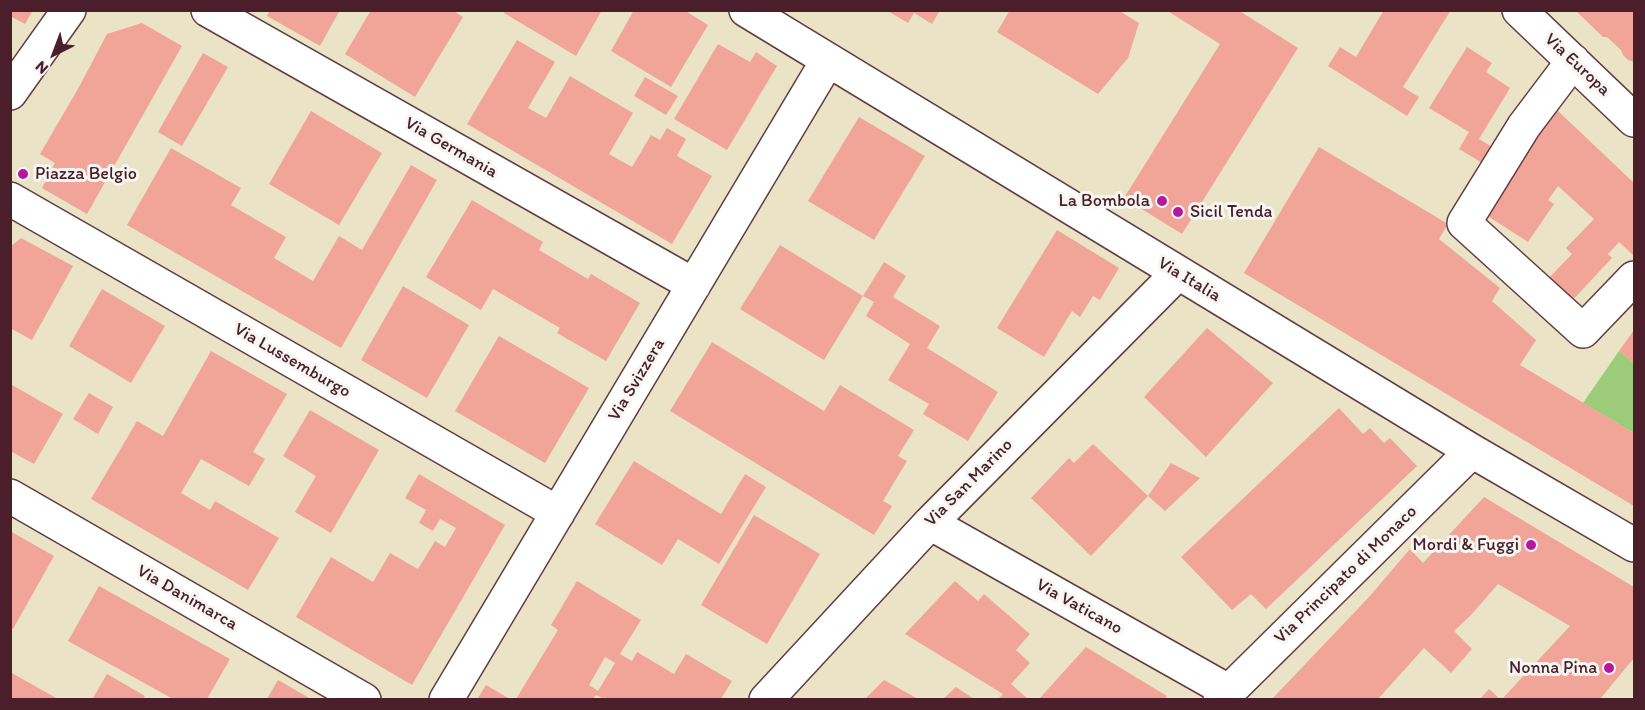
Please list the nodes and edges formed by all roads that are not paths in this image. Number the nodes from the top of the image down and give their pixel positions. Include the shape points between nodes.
1 (69, 10) edge
2 (208, 10) edge
3 (746, 10) edge
4 (1519, 10) edge
5 (828, 60) junction
6 (1573, 61) junction
7 (10, 93) edge
8 (1631, 108) edge
9 (19, 204) edge
10 (1178, 273) junction
11 (1635, 278) edge
12 (694, 285) junction
13 (1472, 451) junction
14 (10, 496) edge
15 (558, 513) junction
16 (930, 523) junction
17 (1635, 545) edge
18 (1224, 695) edge
19 (364, 699) edge
20 (446, 699) edge
21 (766, 699) edge

1 - 7 street
2 - 12 street, Via Germania
3 - 5 street, Via Italia
4 - 6 street, Via Europa
5 - 10 street, Via Italia
5 - 12 street, Via Svizzera
6 - 8 street, Via Europa
6 - 11 street via 1524,126 1464,223 1583,331
9 - 15 street, Via Lussemburgo
10 - 13 street, Via Italia
10 - 16 street, Via San Marino
12 - 15 street, Via Svizzera
13 - 17 street, Via Italia
13 - 18 street, Via Principato di Monaco
14 - 19 street, Via Danimarca
15 - 20 street, Via Svizzera
16 - 18 street, Via Vaticano
16 - 21 street, Via San Marino

